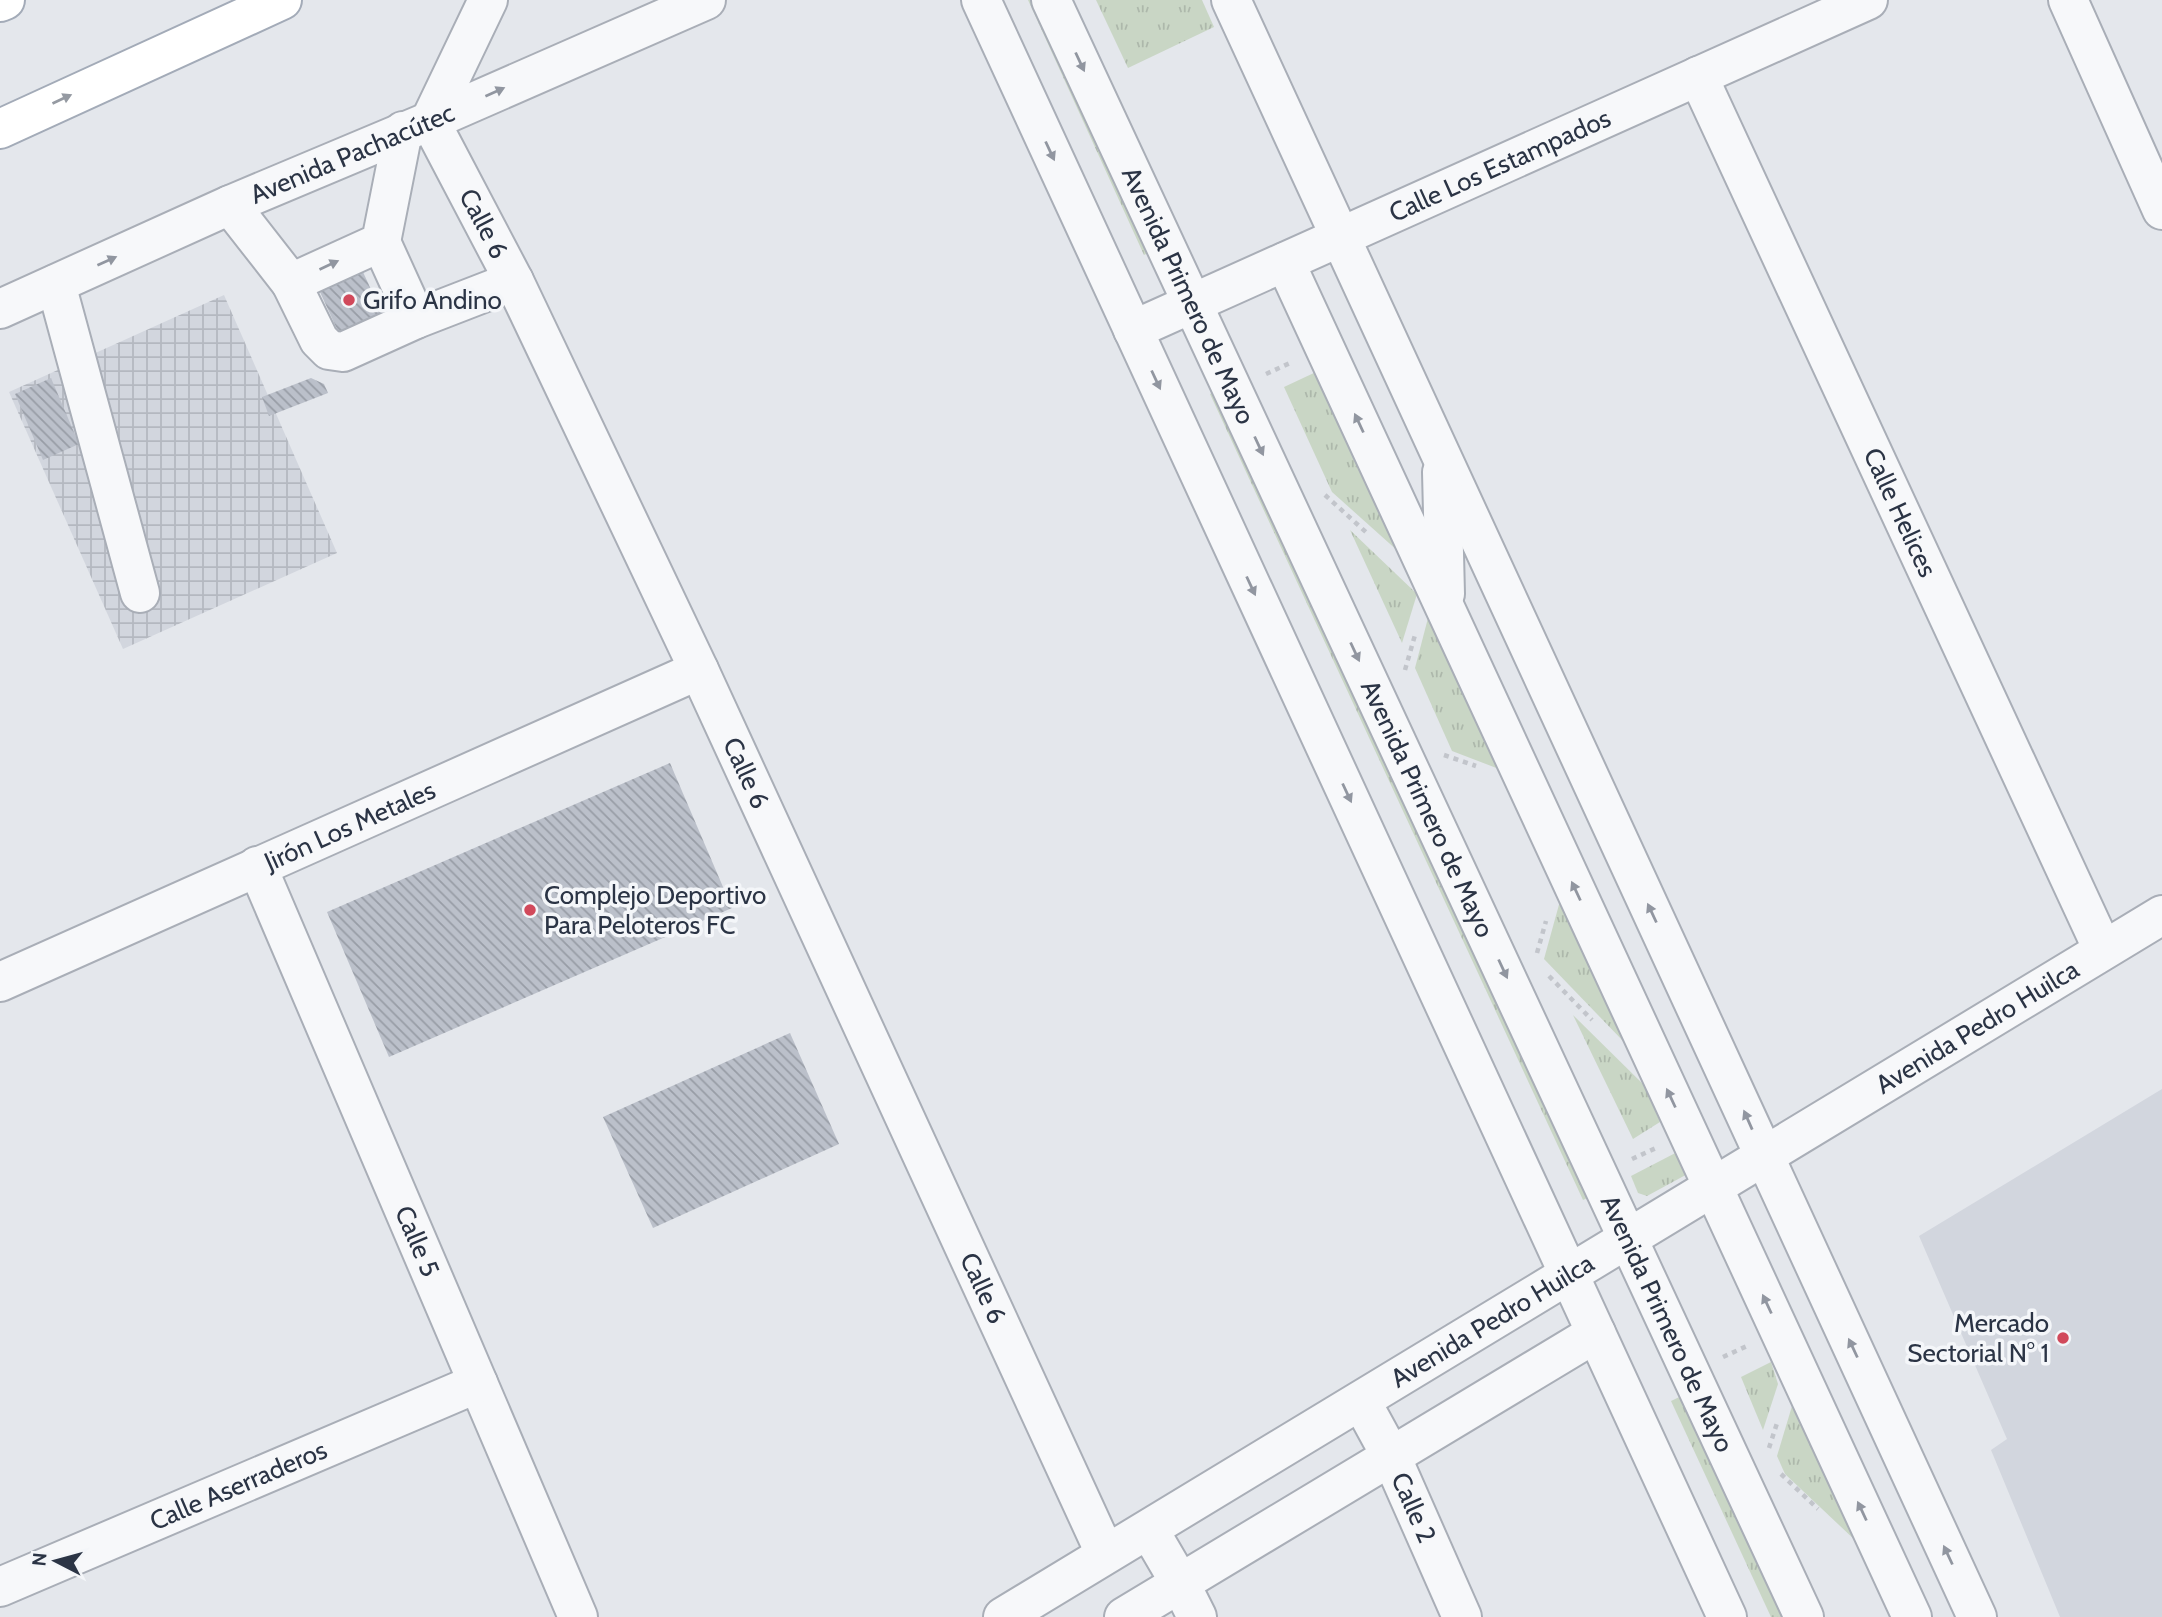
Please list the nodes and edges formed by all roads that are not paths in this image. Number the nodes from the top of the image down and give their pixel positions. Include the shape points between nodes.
1 (5, 0) edge
2 (282, 0) edge
3 (488, 0) edge
4 (706, 0) edge
5 (981, 0) edge
6 (1051, 0) edge
7 (1231, 0) edge
8 (1868, 0) edge
9 (2068, 0) edge
10 (0, 2) edge
11 (1698, 76) junction
12 (416, 126) junction
13 (0, 129) edge
14 (229, 205) junction
15 (2162, 210) edge
16 (1340, 237) junction
17 (381, 242) junction
18 (1285, 262) junction
19 (514, 281) junction
20 (291, 283) junction
21 (56, 284) junction
22 (1192, 304) junction
23 (0, 309) edge
24 (416, 319) junction
25 (1133, 330) junction
26 (1442, 456) junction
27 (140, 593) dead end
28 (1446, 610) junction
29 (699, 670) junction
30 (257, 866) junction
31 (2162, 915) edge
32 (2103, 950) junction
33 (0, 982) edge
34 (1764, 1155) junction
35 (1713, 1186) junction
36 (1628, 1238) junction
37 (1569, 1274) junction
38 (1596, 1333) junction
39 (478, 1382) junction
40 (1362, 1401) junction
41 (1391, 1456) junction
42 (1149, 1530) junction
43 (1105, 1553) junction
44 (1181, 1583) junction
45 (0, 1587) edge
46 (1012, 1615) edge
47 (578, 1617) edge
48 (1124, 1617) edge
49 (1197, 1617) edge
50 (1462, 1617) edge
51 (1727, 1617) edge
52 (1804, 1617) edge
53 (1912, 1617) edge
54 (1977, 1617) edge

1 - 10 main road
13 -> 2 main road
3 - 12 street
12 -> 4 street, Avenida Pachacútec
5 -> 25 street
6 -> 22 street, Avenida Primero de Mayo
7 - 16 street
8 - 11 street, Calle Los Estampados
9 - 15 street
11 - 16 street, Calle Los Estampados
11 - 32 street, Calle Helices
12 - 14 street, Avenida Pachacútec
12 - 17 street
12 - 19 street, Calle 6
14 - 20 street
21 -> 14 street, Avenida Pachacútec
16 - 18 street, Calle Los Estampados
16 - 26 street
20 -> 17 street
17 - 24 street
18 - 22 street, Calle Los Estampados
28 -> 18 street
19 - 24 street
19 - 29 street, Calle 6
20 - 24 street via 319,340 329,350 343,352
21 - 23 street, Avenida Pachacútec
21 - 27 street
22 - 25 street, Calle Los Estampados
22 -> 36 street, Avenida Primero de Mayo
25 -> 37 street
26 - 28 street
34 -> 26 street
35 -> 28 street
29 - 30 street, Jirón Los Metales
29 - 43 street, Calle 6
30 - 33 street, Jirón Los Metales
30 - 39 street, Calle 5
31 - 32 street, Avenida Pedro Huilca
32 - 34 street, Avenida Pedro Huilca
34 - 35 street, Avenida Pedro Huilca
54 -> 34 street
35 - 36 street, Avenida Pedro Huilca
53 -> 35 street
36 - 37 street, Avenida Pedro Huilca
36 - 52 street, Avenida Primero de Mayo
37 - 38 street
37 - 40 street, Avenida Pedro Huilca
38 - 41 street
38 - 51 street
39 - 45 street, Calle Aserraderos
39 - 47 street, Calle 5
40 - 41 street, Calle 2
40 - 42 street, Avenida Pedro Huilca
41 - 44 street
41 - 50 street, Calle 2
42 - 43 street, Avenida Pedro Huilca
42 - 44 street
43 - 46 street, Avenida Pedro Huilca
44 - 48 street
44 - 49 street

